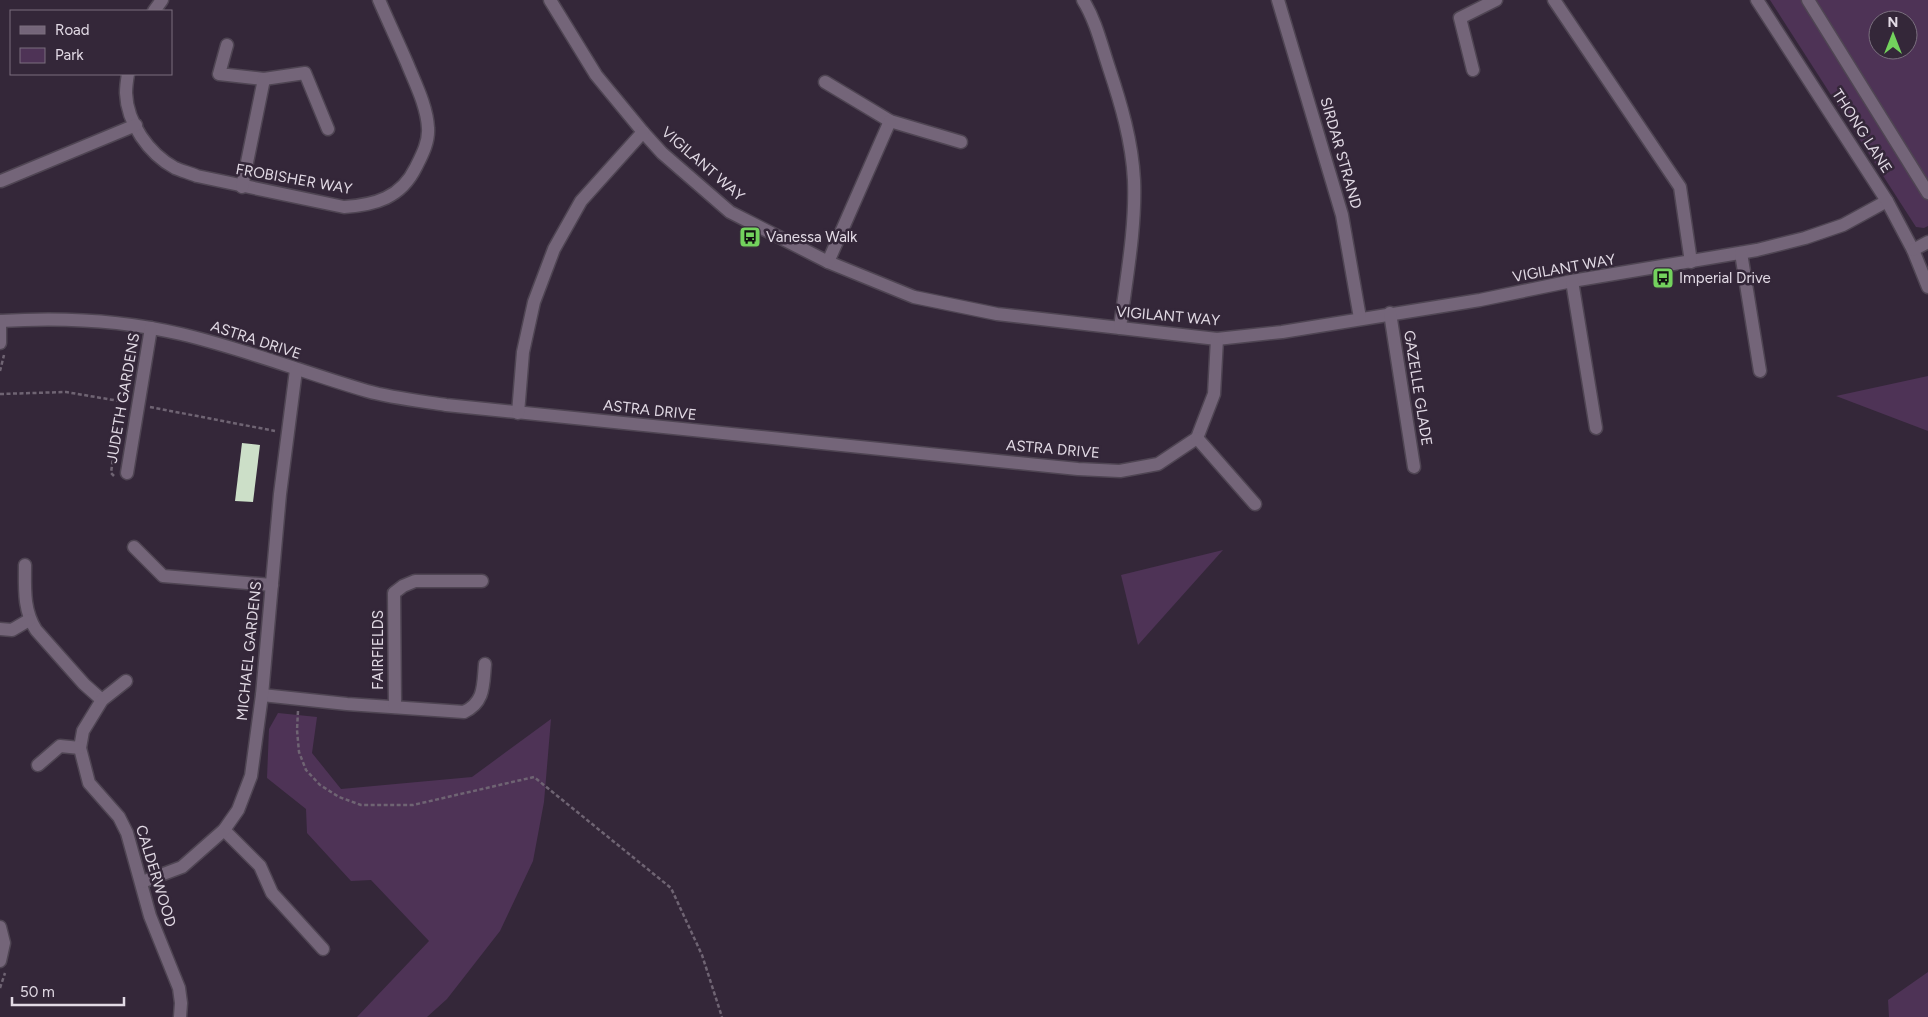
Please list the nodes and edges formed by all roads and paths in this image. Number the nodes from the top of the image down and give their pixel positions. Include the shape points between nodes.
1 (379, 0) edge
2 (550, 0) edge
3 (1083, 0) edge
4 (1278, 0) edge
5 (1496, 0) edge
6 (1554, 0) edge
7 (1757, 0) edge
8 (1808, 0) edge
9 (227, 45) dead end
10 (1472, 70) dead end
11 (128, 75) edge
12 (264, 79) junction
13 (825, 82) dead end
14 (890, 121) junction
15 (136, 125) junction
16 (328, 129) dead end
17 (643, 132) junction
18 (961, 142) dead end
19 (1, 181) dead end
20 (242, 187) junction
21 (1928, 193) edge
22 (1887, 201) junction
23 (1928, 242) edge
24 (1914, 250) junction
25 (1741, 253) junction
26 (828, 262) junction
27 (1691, 262) junction
28 (1572, 282) junction
29 (1928, 286) edge
30 (1390, 313) junction
31 (1360, 318) junction
32 (0, 321) edge
33 (151, 328) junction
34 (1120, 328) junction
35 (1217, 339) junction
36 (3, 347) edge
37 (296, 370) junction
38 (0, 371) edge
39 (1760, 371) dead end
40 (518, 413) junction
41 (1596, 428) dead end
42 (1197, 438) junction
43 (123, 451) dead end
44 (1414, 467) dead end
45 (121, 475) joint
46 (1255, 504) dead end
47 (134, 547) dead end
48 (24, 564) dead end
49 (482, 582) dead end
50 (272, 585) junction
51 (29, 620) junction
52 (0, 629) edge
53 (485, 664) dead end
54 (126, 681) dead end
55 (262, 695) junction
56 (300, 698) junction
57 (102, 700) junction
58 (395, 707) junction
59 (80, 748) junction
60 (38, 764) dead end
61 (224, 830) junction
62 (142, 882) junction
63 (0, 927) edge
64 (323, 949) dead end
65 (0, 961) edge
66 (180, 1017) edge
67 (722, 1017) edge

1 - 20 street, FROBISHER WAY via 426,113 425,149 412,176 389,198 368,206 344,208
2 - 17 street, VIGILANT WAY via 596,75
3 - 34 street via 1094,17 1121,103 1134,178 1134,205
4 - 31 street, SIRDAR STRAND via 1342,215
5 - 10 street via 1460,18
6 - 27 street via 1680,187
7 - 22 street, THONG LANE
8 - 21 street
9 - 12 street via 220,74
11 - 15 street, FROBISHER WAY via 126,93
12 - 16 street via 305,73
12 - 20 street
13 - 14 street
14 - 18 street
14 - 26 street
15 - 19 street
15 - 20 street, FROBISHER WAY via 150,150 175,168
17 - 26 street, VIGILANT WAY via 662,153 730,212
17 - 40 street via 581,201 554,249 534,302 523,352
22 - 24 street, THONG LANE
22 - 25 street, VIGILANT WAY via 1843,225
23 - 24 street
24 - 29 street, THONG LANE
25 - 27 street, VIGILANT WAY
25 - 39 street
26 - 34 street, VIGILANT WAY via 914,297 997,314
27 - 28 street, VIGILANT WAY
28 - 30 street, VIGILANT WAY
28 - 41 street
30 - 31 street, VIGILANT WAY
30 - 44 street, GAZELLE GLADE
31 - 35 street, VIGILANT WAY via 1282,332
32 - 33 street, ASTRA DRIVE via 69,319
32 - 36 street
33 - 37 street, ASTRA DRIVE via 248,352
33 - 45 street, JUDETH GARDENS
34 - 35 street, VIGILANT WAY
35 - 42 street via 1214,394
36 - 38 path
37 - 40 street, ASTRA DRIVE via 370,392
37 - 50 street, MICHAEL GARDENS
40 - 42 street, ASTRA DRIVE via 1111,471 1158,464
42 - 46 street
43 - 45 path via 113,457 111,474
47 - 50 street via 163,576
48 - 51 street
49 - 58 street, FAIRFIELDS via 415,582 394,593
50 - 55 street, MICHAEL GARDENS
51 - 52 street via 12,630
51 - 57 street via 84,684
53 - 58 street, FAIRFIELDS via 482,694 474,707 464,712
54 - 57 street
55 - 56 street, FAIRFIELDS
55 - 61 street, MICHAEL GARDENS via 251,776 238,810
56 - 58 street, FAIRFIELDS
56 - 67 path via 298,745 306,770 320,785 361,805 413,805 534,777 671,888 702,956
57 - 59 street via 83,731
59 - 60 street via 60,746
59 - 62 street, CALDERWOOD via 89,783 119,817 127,833
61 - 62 street, MICHAEL GARDENS via 182,867
61 - 64 street via 260,866 272,894
62 - 66 street, CALDERWOOD via 150,916 179,988 182,1002
63 - 65 street via 4,942

